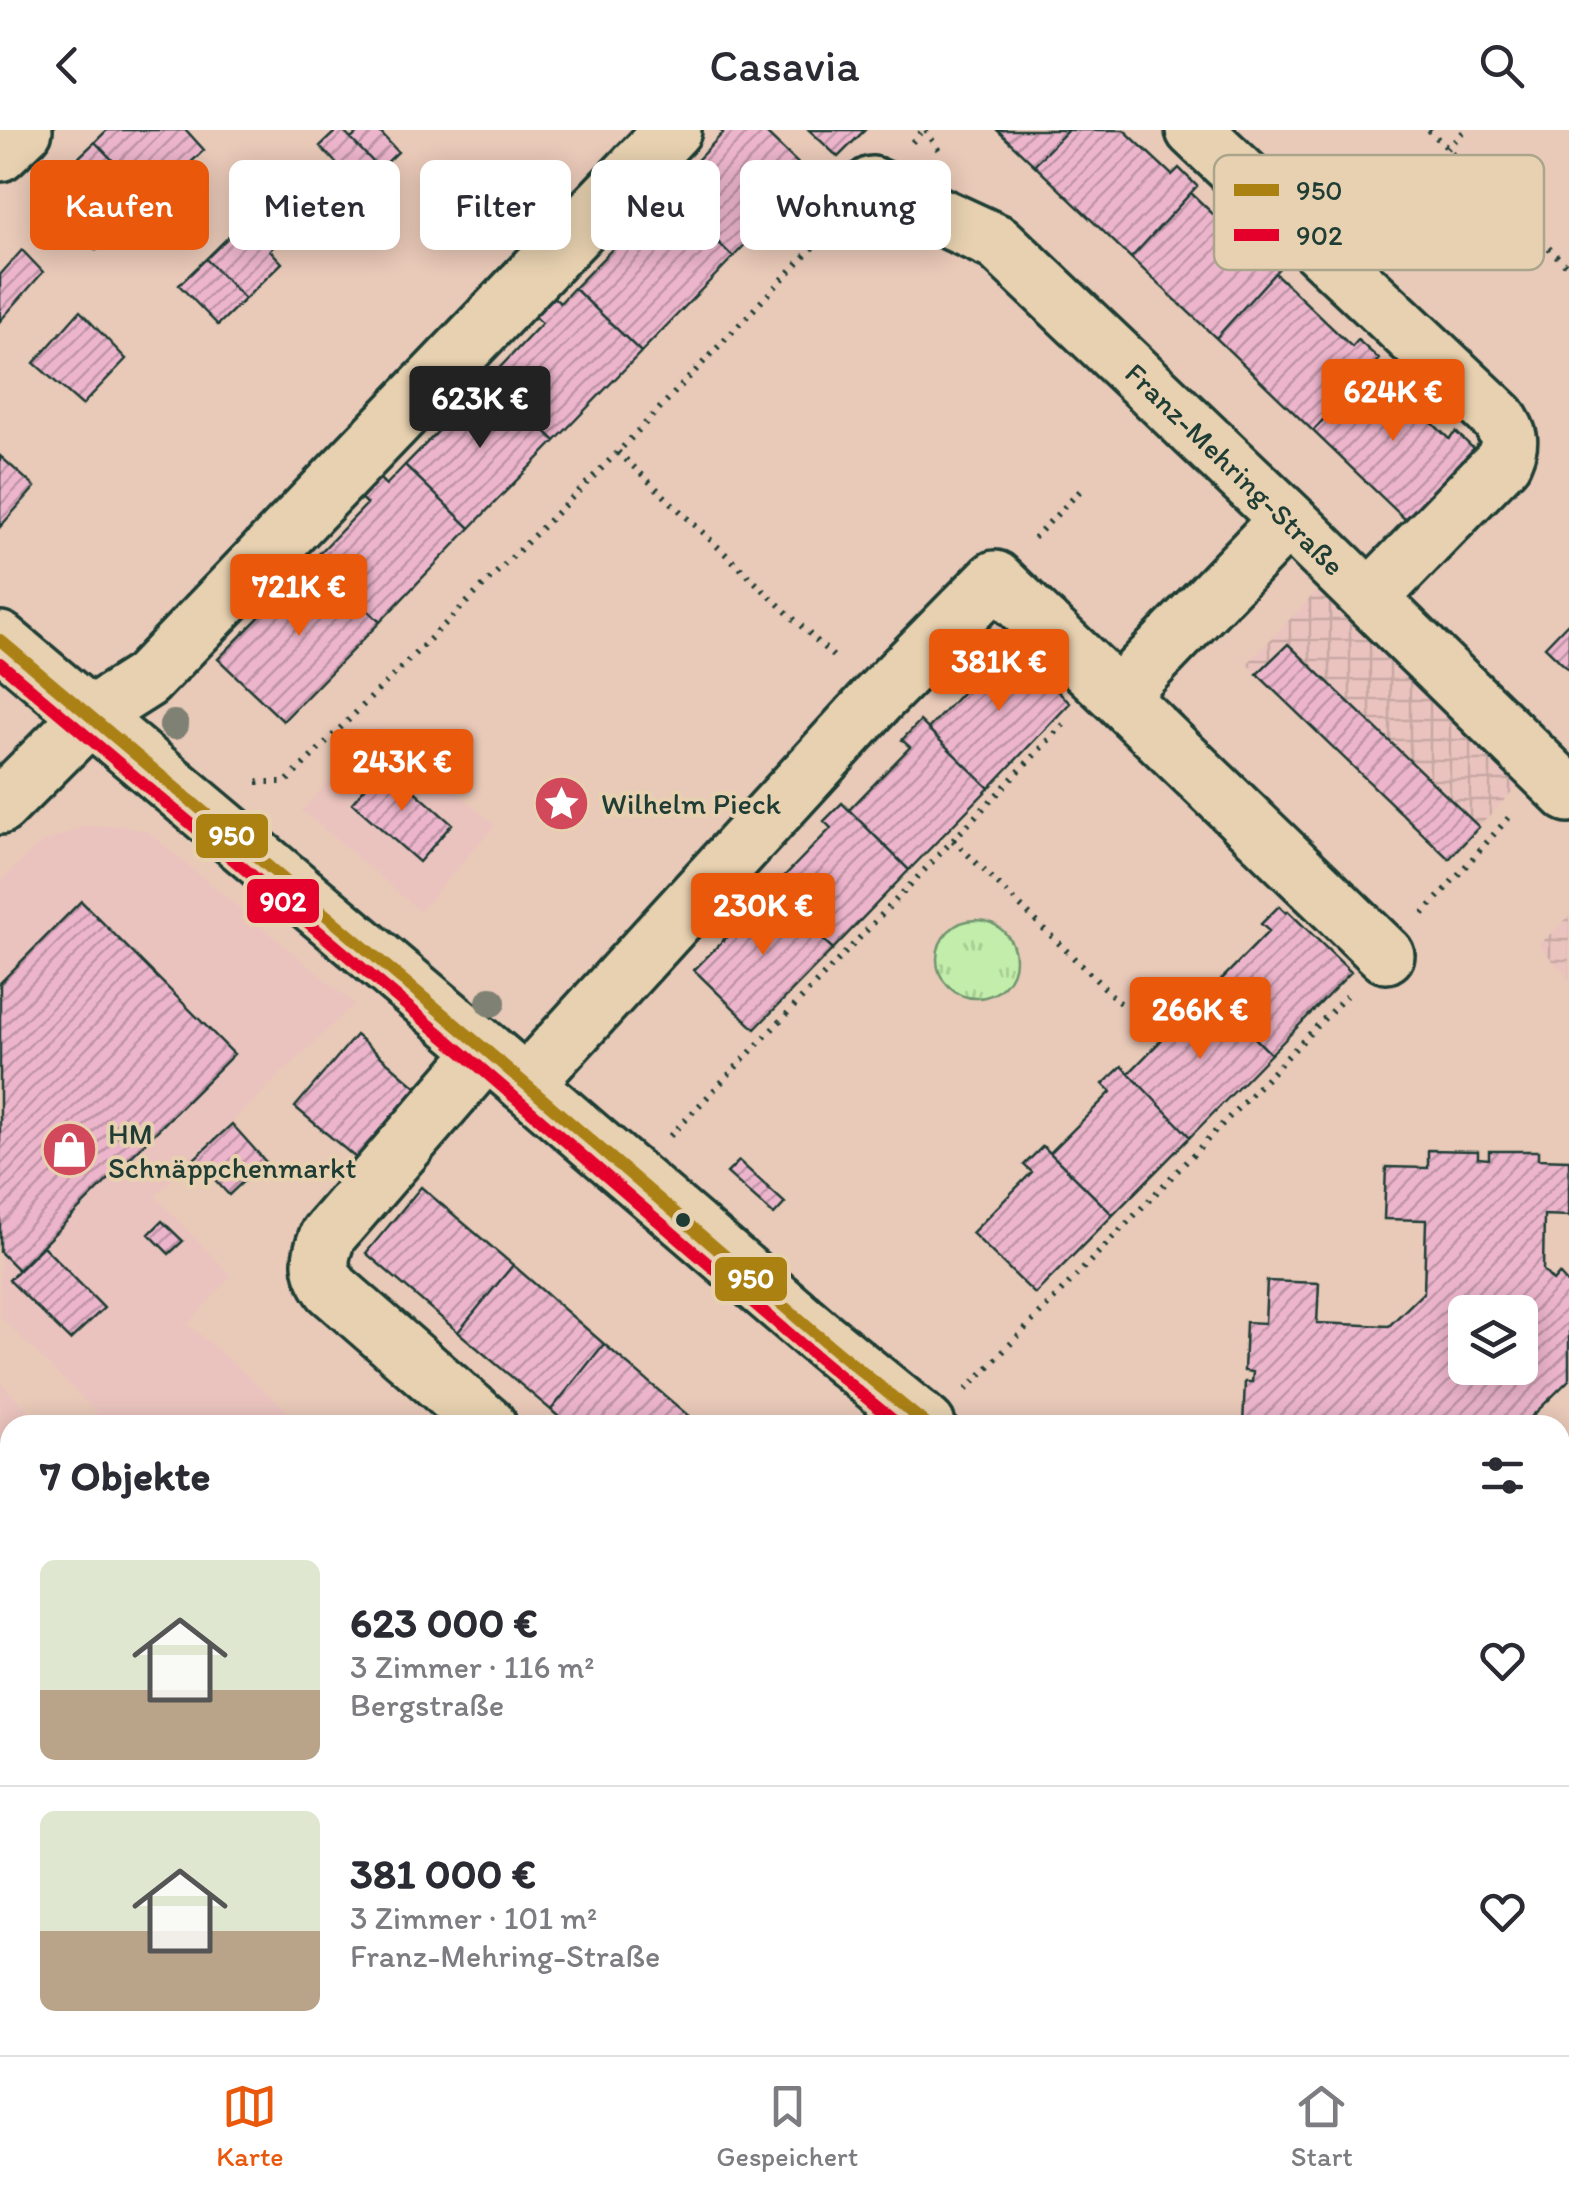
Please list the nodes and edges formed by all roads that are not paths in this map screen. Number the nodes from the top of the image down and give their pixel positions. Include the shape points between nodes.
1 (24, 130) edge
2 (674, 130) edge
3 (1194, 130) edge
4 (0, 153) edge
5 (1220, 155) edge
6 (951, 221) edge
7 (1342, 270) edge
8 (1288, 519) junction
9 (1370, 598) junction
10 (0, 640) edge
11 (1111, 689) junction
12 (91, 715) junction
13 (1559, 783) edge
14 (0, 806) edge
15 (1386, 955) road end
16 (506, 1067) junction
17 (943, 1411) edge
18 (476, 1415) edge

1 - 4 street
2 - 12 street via 146,680
3 - 5 street
6 - 8 street, Franz-Mehring-Straße via 998,243
7 - 9 street via 1499,418 1509,435 1503,462
8 - 9 street, Franz-Mehring-Straße
8 - 11 street
9 - 13 street, Franz-Mehring-Straße
10 - 12 street
11 - 15 street
11 - 16 street via 995,579
12 - 14 street
12 - 16 street
16 - 17 street via 817,1335
16 - 18 street via 328,1236 320,1256 332,1290

